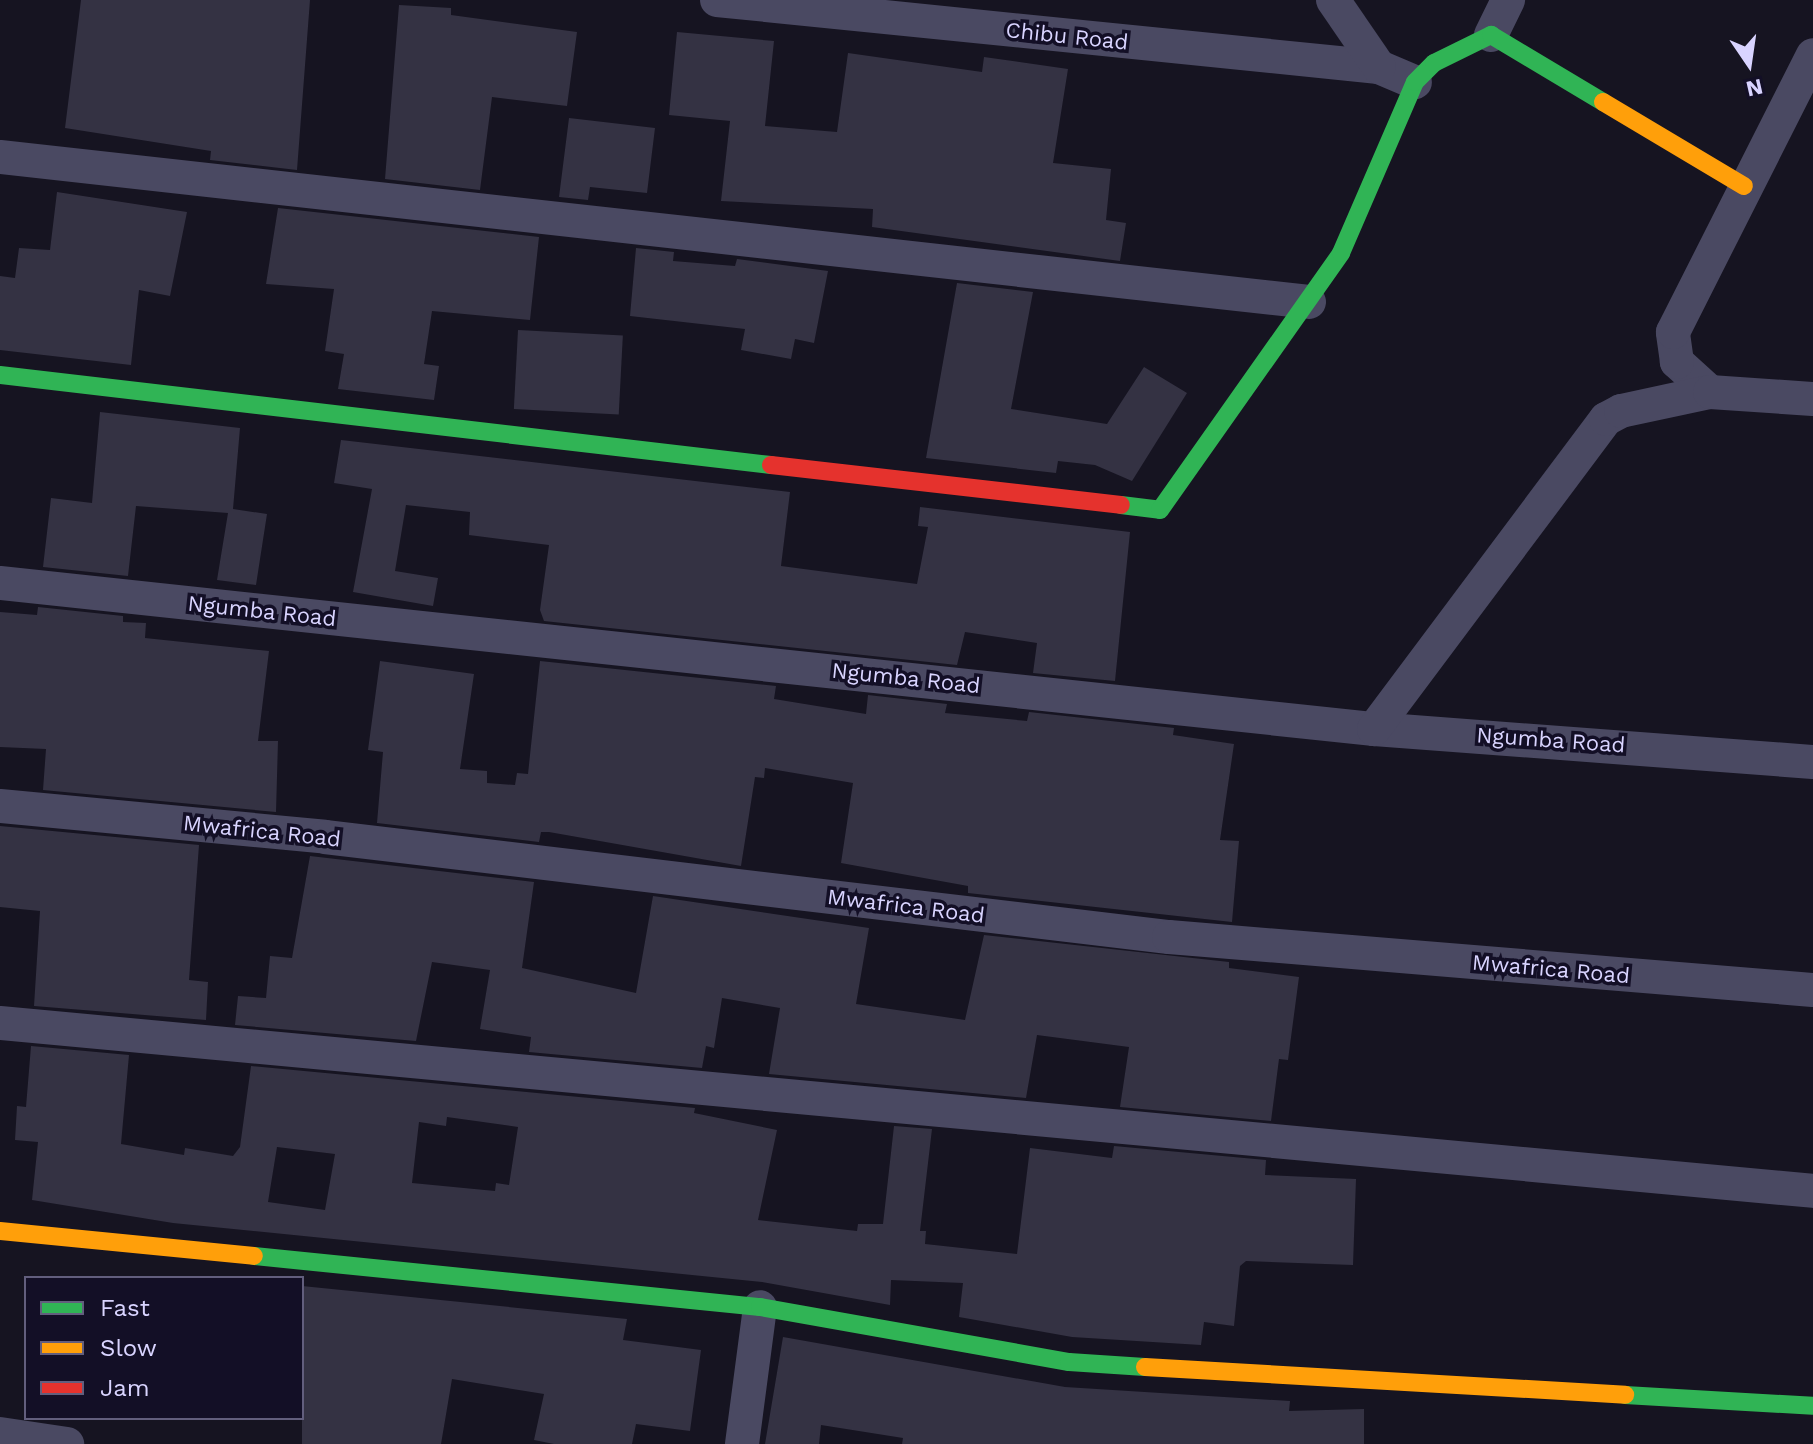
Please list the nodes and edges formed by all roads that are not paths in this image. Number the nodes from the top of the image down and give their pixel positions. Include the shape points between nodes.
1 (717, 0) edge
2 (1333, 0) edge
3 (1508, 0) edge
4 (1491, 35) junction
5 (1379, 67) junction
6 (1809, 68) edge
7 (1415, 82) junction
8 (0, 157) edge
9 (1744, 186) junction
10 (1309, 302) junction
11 (0, 375) edge
12 (1710, 392) junction
13 (1813, 399) edge
14 (0, 583) edge
15 (1374, 729) junction
16 (1813, 762) edge
17 (0, 806) edge
18 (1813, 990) edge
19 (0, 1023) edge
20 (1813, 1191) edge
21 (0, 1231) edge
22 (760, 1307) junction
23 (1813, 1406) edge
24 (0, 1434) edge
25 (67, 1444) edge
26 (742, 1444) edge

1 - 5 street, Chibu Road
2 - 5 street
3 - 4 street
4 - 7 street via 1434,63
4 - 9 street
5 - 7 street, Chibu Road
6 - 9 street
7 - 10 street via 1357,222
8 - 10 street
9 - 12 street via 1673,332 1677,362
10 - 11 street via 1160,510
12 - 13 street
12 - 15 street via 1606,419
14 - 15 street, Ngumba Road
15 - 16 street, Ngumba Road
17 - 18 street, Mwafrica Road via 1169,937
19 - 20 street
21 - 22 street
22 - 23 street via 1069,1362
22 - 26 street
24 - 25 street

